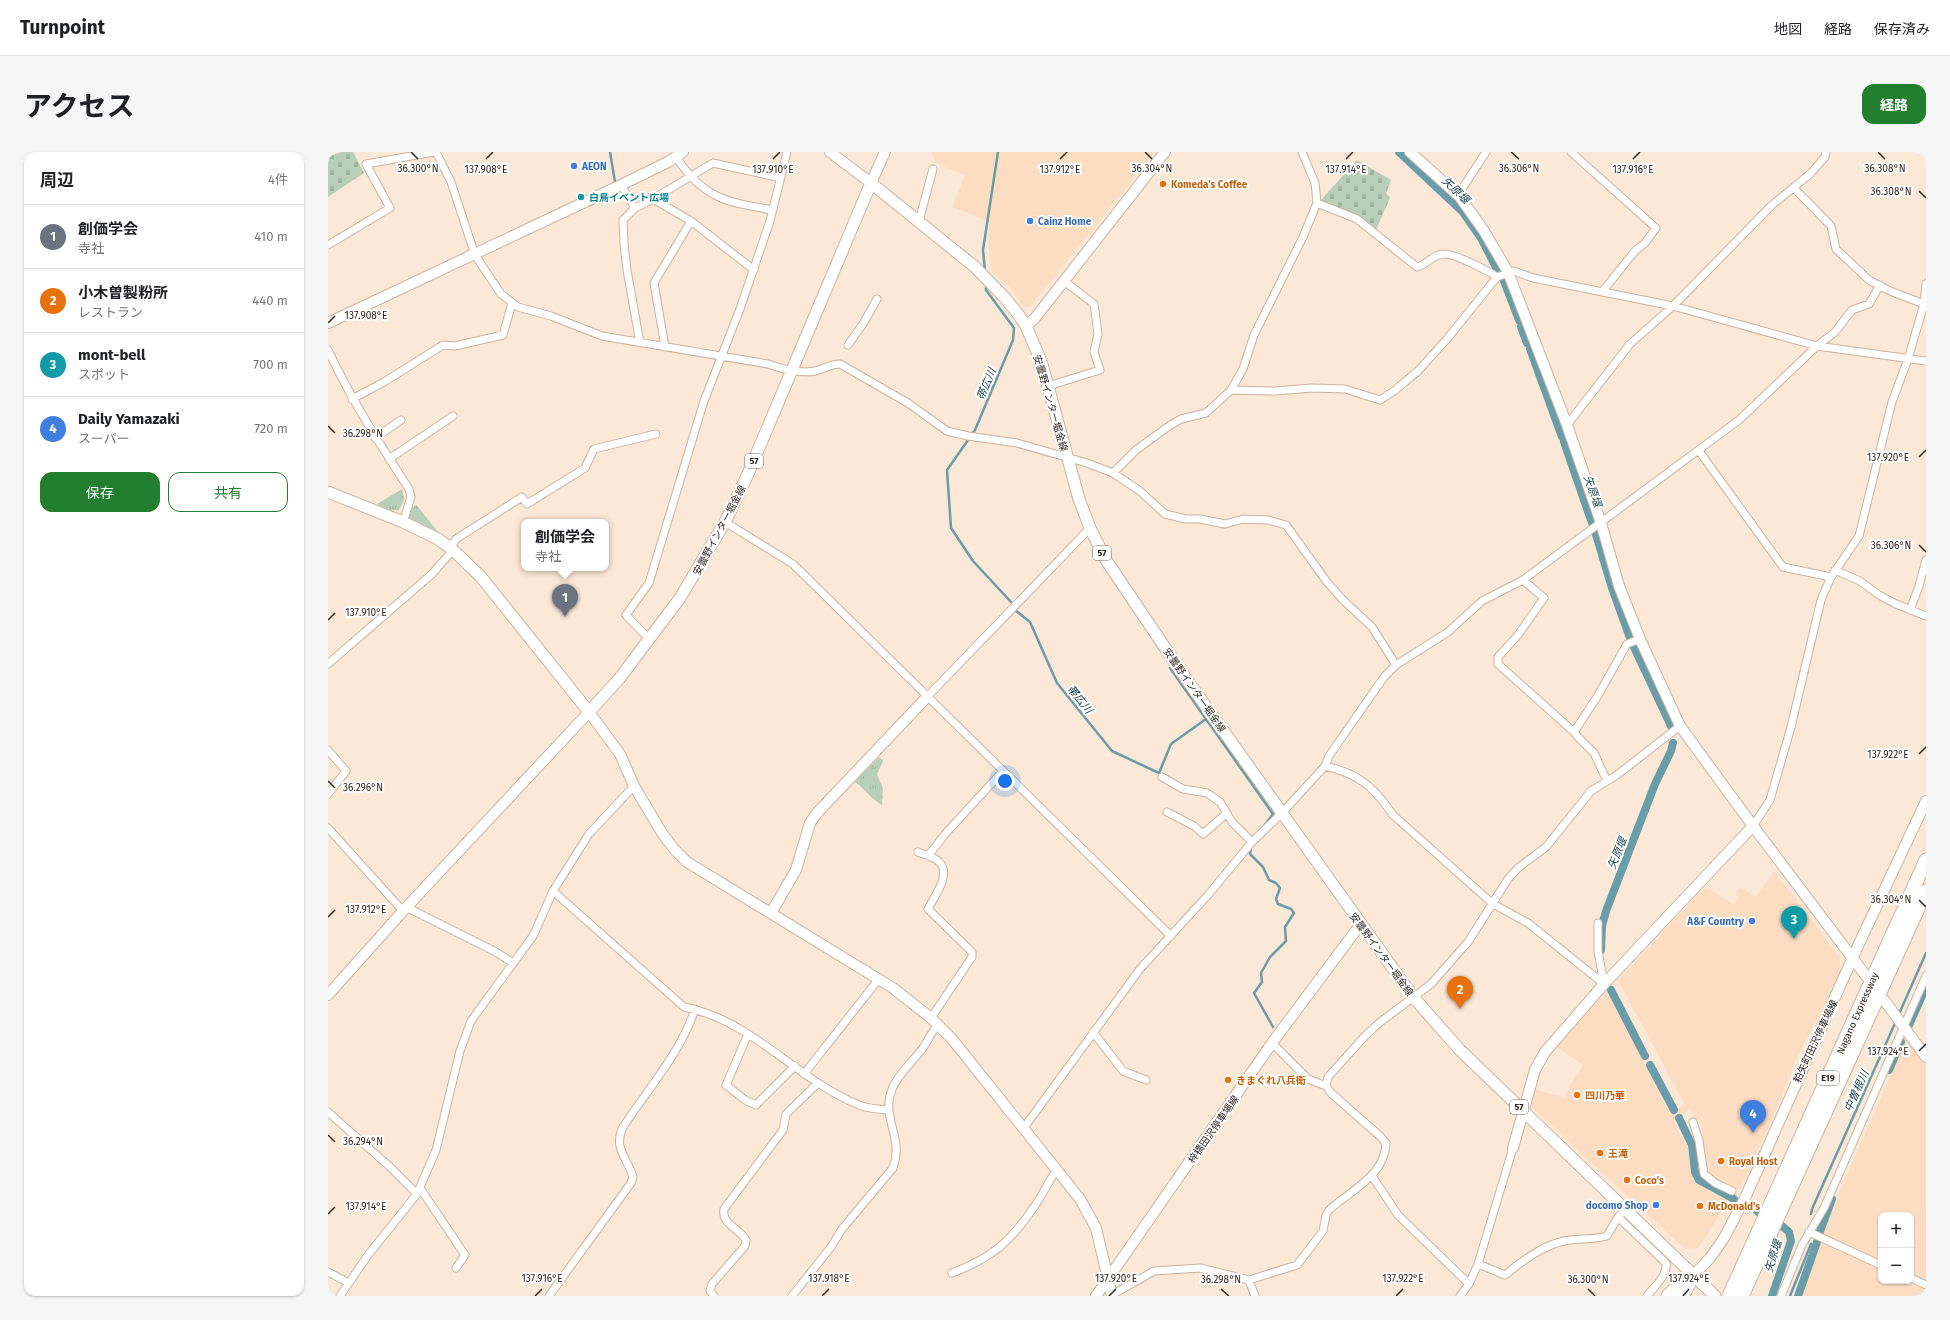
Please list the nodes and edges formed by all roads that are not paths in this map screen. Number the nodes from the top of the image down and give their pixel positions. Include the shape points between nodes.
1 (435, 152) edge
2 (787, 152) edge
3 (830, 152) edge
4 (885, 152) edge
5 (1165, 152) edge
6 (1302, 152) edge
7 (1411, 152) edge
8 (1486, 152) edge
9 (1572, 152) edge
10 (1826, 152) edge
11 (680, 154) edge
12 (933, 168) dead end
13 (689, 177) junction
14 (781, 178) junction
15 (871, 183) junction
16 (621, 185) junction
17 (1794, 188) junction
18 (1458, 195) junction
19 (653, 199) junction
20 (1317, 203) junction
21 (635, 208) junction
22 (773, 210) junction
23 (691, 221) junction
24 (919, 221) junction
25 (328, 245) edge
26 (476, 255) junction
27 (754, 270) junction
28 (1508, 272) junction
29 (1498, 277) junction
30 (1064, 281) junction
31 (1926, 284) edge
32 (1880, 285) junction
33 (1602, 292) junction
34 (877, 299) dead end
35 (512, 303) junction
36 (1924, 304) junction
37 (1673, 306) junction
38 (328, 323) edge
39 (1026, 326) junction
40 (640, 343) junction
41 (848, 345) dead end
42 (1817, 346) junction
43 (665, 347) junction
44 (328, 350) edge
45 (721, 356) junction
46 (1908, 359) junction
47 (1926, 361) edge
48 (792, 370) junction
49 (1048, 386) junction
50 (1231, 390) junction
51 (352, 399) junction
52 (453, 416) dead end
53 (401, 420) dead end
54 (1567, 425) junction
55 (656, 434) dead end
56 (375, 438) junction
57 (1699, 451) junction
58 (1067, 458) junction
59 (389, 459) junction
60 (1113, 473) junction
61 (328, 492) edge
62 (402, 522) junction
63 (725, 522) junction
64 (1601, 523) junction
65 (1090, 528) junction
66 (451, 549) junction
67 (1926, 560) edge
68 (1836, 570) junction
69 (1831, 577) junction
70 (1523, 580) junction
71 (1910, 610) junction
72 (1926, 616) edge
73 (1640, 639) junction
74 (650, 640) junction
75 (328, 664) edge
76 (1396, 665) junction
77 (928, 696) junction
78 (589, 712) junction
79 (1680, 726) junction
80 (1574, 732) junction
81 (328, 750) edge
82 (1325, 766) junction
83 (1003, 771) junction
84 (1162, 777) dead end
85 (1607, 781) junction
86 (634, 786) junction
87 (328, 794) edge
88 (1926, 801) edge
89 (1167, 812) dead end
90 (1227, 813) junction
91 (1282, 813) junction
92 (1753, 826) junction
93 (328, 828) edge
94 (1252, 842) junction
95 (918, 852) dead end
96 (928, 856) junction
97 (1926, 860) edge
98 (553, 891) junction
99 (1926, 891) edge
100 (1493, 904) junction
101 (404, 909) junction
102 (771, 914) junction
103 (1598, 923) dead end
104 (1360, 925) junction
105 (1171, 936) junction
106 (1853, 958) junction
107 (513, 963) junction
108 (1866, 976) dead end
109 (1926, 976) edge
110 (878, 980) junction
111 (1604, 984) junction
112 (328, 995) edge
113 (1414, 998) junction
114 (1884, 1000) dead end
115 (695, 1009) junction
116 (934, 1021) junction
117 (1903, 1026) junction
118 (1093, 1032) junction
119 (748, 1034) junction
120 (1272, 1044) junction
121 (1926, 1057) edge
122 (795, 1066) junction
123 (804, 1074) junction
124 (1146, 1080) dead end
125 (818, 1083) junction
126 (1326, 1086) junction
127 (889, 1110) junction
128 (1523, 1110) junction
129 (328, 1112) edge
130 (1693, 1122) dead end
131 (1023, 1129) junction
132 (1513, 1148) joint
133 (1056, 1170) junction
134 (1372, 1176) junction
135 (418, 1191) junction
136 (1732, 1191) dead end
137 (1622, 1213) junction
138 (1809, 1232) junction
139 (1764, 1246) junction
140 (1478, 1264) junction
141 (1878, 1264) edge
142 (456, 1268) dead end
143 (328, 1272) edge
144 (952, 1273) dead end
145 (1694, 1275) junction
146 (1108, 1279) junction
147 (1914, 1279) edge
148 (1249, 1280) junction
149 (350, 1283) junction
150 (1469, 1284) junction
151 (1926, 1285) edge
152 (340, 1296) edge
153 (549, 1296) edge
154 (714, 1296) edge
155 (792, 1296) edge
156 (1096, 1296) edge
157 (1112, 1296) edge
158 (1255, 1296) edge
159 (1460, 1296) edge
160 (1647, 1296) edge
161 (1668, 1296) edge
162 (1682, 1296) edge
163 (1715, 1296) edge
164 (1733, 1296) edge
165 (1748, 1296) edge
166 (1781, 1296) edge

1 - 25 street via 366,164 390,208
1 - 26 street via 451,182
2 - 14 street
3 - 15 street
4 - 15 street
5 - 30 street
6 - 20 street via 1314,183
7 - 18 street
8 - 18 street
9 - 33 street via 1656,228
10 - 17 street via 1825,157 1811,173
11 - 13 street
11 - 16 street
12 - 24 street
13 - 14 street via 713,163
13 - 19 street
13 - 22 street via 720,199
14 - 22 street
15 - 24 main road, 安曇野インター堀金線 / 57
15 - 48 main road, 安曇野インター堀金線 / 57
16 - 21 street
16 - 26 street
17 - 32 street via 1831,226 1836,249 1869,280
17 - 37 street via 1771,206
18 - 28 street via 1484,231
19 - 21 street
19 - 23 street
20 - 29 street via 1357,219 1417,267 1424,266 1434,257 1445,254 1486,269
20 - 50 street via 1303,237 1254,335 1243,369
21 - 40 street via 624,220 624,244
22 - 27 street
23 - 27 street
23 - 43 street via 654,282
24 - 39 main road, 安曇野インター堀金線 / 57 via 990,282
26 - 35 street via 502,294
26 - 38 street
27 - 45 street
28 - 29 street
28 - 33 street via 1514,271 1533,278
28 - 54 street
29 - 50 street via 1418,371 1380,400 1344,389
30 - 39 street
30 - 49 street via 1094,304 1098,334 1094,352 1100,370
31 - 36 street
32 - 36 street
32 - 42 street via 1869,304 1852,310 1838,330
33 - 37 street
34 - 41 street
35 - 40 street via 602,336
35 - 51 street via 503,335 455,346 443,345
36 - 46 street
37 - 42 street
37 - 54 street via 1630,344
39 - 49 main road, 安曇野インター堀金線 / 57 via 1041,361
40 - 43 street
42 - 46 street
42 - 57 street via 1739,420
43 - 45 street
44 - 51 street
45 - 48 street
45 - 74 street via 704,401 649,583 626,615
46 - 47 street
46 - 68 street via 1892,402 1859,536
48 - 58 street via 816,371 832,364 840,364 908,403 947,431 1017,443
48 - 63 main road, 安曇野インター堀金線 / 57
49 - 58 main road, 安曇野インター堀金線 / 57
50 - 60 street via 1206,413 1181,419 1169,426 1136,450
51 - 56 street
52 - 59 street
53 - 56 street
54 - 64 street
55 - 66 street via 594,449 585,468 527,504 522,497 456,539
56 - 59 street
57 - 64 street
57 - 69 street via 1783,567
58 - 60 street
58 - 65 main road, 安曇野インター堀金線 / 57
59 - 62 street via 409,489 411,497
60 - 76 street via 1140,491 1165,514 1225,524 1243,519 1268,520 1286,525 1327,582 1372,627
61 - 62 main road
62 - 66 main road via 438,539
63 - 74 main road, 安曇野インター堀金線 / 57 via 680,598
63 - 77 street via 793,564
64 - 70 street
64 - 73 street via 1619,586
65 - 77 street
65 - 91 main road, 安曇野インター堀金線 / 57 via 1118,580
66 - 75 street via 432,574
66 - 78 main road via 481,577
67 - 71 street
68 - 69 street
68 - 71 street
69 - 92 street via 1821,600 1792,727 1770,800
70 - 76 street via 1482,601 1448,632
70 - 80 street via 1544,598 1498,658 1498,664
71 - 72 street
73 - 79 street
73 - 80 street via 1627,644
74 - 78 main road, 安曇野インター堀金線 / 57
76 - 82 street via 1384,677 1329,756
77 - 83 street
77 - 102 street via 810,823 796,870
78 - 86 street via 620,754
78 - 101 street
79 - 85 street
79 - 92 street
80 - 85 street via 1594,753
81 - 87 street via 346,771
82 - 91 street
82 - 100 street via 1342,770 1361,779 1383,800 1393,815
83 - 96 street
83 - 105 street
84 - 90 street via 1183,789 1207,793 1220,802
85 - 100 street via 1591,791 1546,847 1518,868
86 - 98 street via 589,834
86 - 102 street via 662,833 687,862
88 - 106 street, 粕矢町田沢停車場線
89 - 90 street via 1194,826 1203,834
90 - 94 street via 1232,822
91 - 94 street
91 - 104 main road, 安曇野インター堀金線 / 57
92 - 106 street
92 - 111 street
93 - 101 street
94 - 105 street
95 - 96 street
96 - 116 street via 940,862 944,876 928,909 972,952 972,957
97 - 164 highway, Nagano Expressway / E19
98 - 107 street via 533,936
98 - 115 street via 684,1007
99 - 139 highway, Nagano Expressway / E19
100 - 111 street via 1528,923
100 - 113 street via 1468,942 1431,984
101 - 107 street via 496,952
101 - 112 street
102 - 110 street
103 - 111 street via 1598,951
104 - 113 main road, 安曇野インター堀金線 / 57
104 - 120 street, 梓橋田沢停車場線
105 - 118 street via 1140,969
106 - 108 street
106 - 145 street, 粕矢町田沢停車場線 via 1742,1205 1710,1258
107 - 135 street via 471,1021 460,1051 436,1150
109 - 117 street
110 - 116 street via 903,995
110 - 123 street
111 - 128 street via 1545,1052 1535,1070
113 - 126 street via 1364,1036 1328,1077
113 - 128 main road, 安曇野インター堀金線 / 57 via 1460,1050
114 - 117 street
115 - 119 street
115 - 153 street via 670,1062 652,1084 619,1135 618,1143 633,1177 631,1183
116 - 127 street via 923,1047 894,1082
116 - 131 street via 967,1057
117 - 121 street
117 - 138 street via 1824,1208
118 - 124 street via 1123,1071
118 - 131 street
119 - 122 street
119 - 122 street via 726,1085 745,1100 756,1105
120 - 126 street via 1308,1078
120 - 146 street, 梓橋田沢停車場線
122 - 123 street
123 - 125 street
125 - 127 street via 861,1106
125 - 154 street via 786,1114 783,1130 724,1209 725,1220 743,1235 746,1246 712,1284 710,1291
126 - 134 street via 1386,1143 1386,1151 1380,1166
127 - 155 street via 897,1148 893,1168 842,1228 831,1247
128 - 132 street
128 - 137 main road, 安曇野インター堀金線 / 57
129 - 135 street
130 - 136 street via 1704,1174
131 - 133 street
132 - 140 street
133 - 144 street via 1034,1207 1000,1249
133 - 146 street via 1080,1199 1096,1228
134 - 148 street via 1329,1210 1323,1231 1297,1265
134 - 150 street via 1398,1215
135 - 142 street via 465,1255
135 - 149 street via 368,1255
137 - 140 street via 1607,1236 1552,1244 1526,1258 1505,1275
137 - 145 main road, 安曇野インター堀金線 / 57
137 - 160 street via 1666,1263 1665,1274
138 - 141 street
138 - 166 street
139 - 164 highway, Nagano Expressway / E19
139 - 165 highway
140 - 150 street
143 - 149 street
145 - 161 highway via 1682,1282
145 - 162 highway
145 - 163 main road, 安曇野インター堀金線 / 57
146 - 156 street, 梓橋田沢停車場線
146 - 157 street
147 - 151 street
148 - 157 street via 1200,1268 1166,1269 1154,1271
148 - 158 street
149 - 152 street
150 - 159 street

